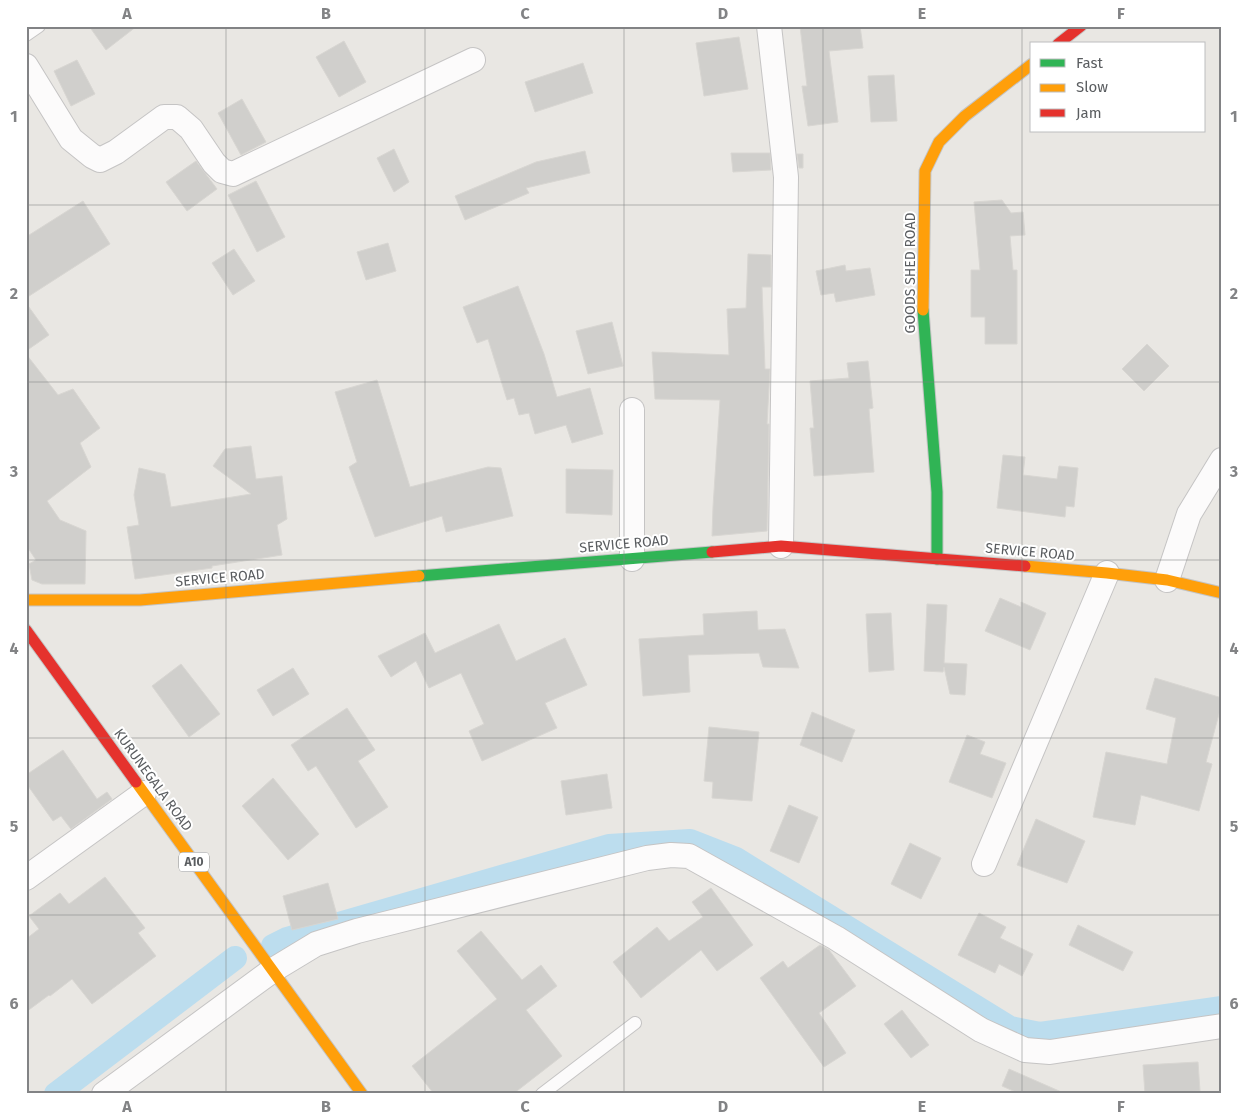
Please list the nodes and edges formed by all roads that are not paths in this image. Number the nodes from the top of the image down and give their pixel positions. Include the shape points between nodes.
1 (39, 26) edge
2 (769, 26) edge
3 (1081, 26) edge
4 (26, 35) edge
5 (1061, 42) edge
6 (473, 60) dead end
7 (26, 66) edge
8 (1030, 66) edge
9 (632, 410) dead end
10 (1222, 460) edge
11 (780, 546) junction
12 (632, 559) junction
13 (936, 559) junction
14 (1107, 573) junction
15 (1167, 580) junction
16 (1222, 593) edge
17 (26, 600) edge
18 (26, 630) edge
19 (144, 793) junction
20 (984, 864) dead end
21 (26, 878) edge
22 (273, 970) junction
23 (635, 1023) dead end
24 (1222, 1026) edge
25 (104, 1094) edge
26 (362, 1094) edge
27 (542, 1094) edge

1 - 4 lane
2 - 11 street via 786,177
3 - 5 main road
6 - 7 street via 233,174 222,171 191,129 177,118 164,117 100,160 92,156 71,139
8 - 13 main road, GOODS SHED ROAD via 965,116 939,142 925,171 922,304 937,492
9 - 12 street
10 - 15 street via 1189,514
11 - 12 main road, SERVICE ROAD
11 - 13 main road, SERVICE ROAD
12 - 17 main road, SERVICE ROAD via 140,600
13 - 14 main road, SERVICE ROAD
14 - 15 main road, SERVICE ROAD
14 - 20 street
15 - 16 main road, SERVICE ROAD
18 - 19 main road, KURUNEGALA ROAD / A10
19 - 21 street
19 - 22 main road, KURUNEGALA ROAD / A10
22 - 24 street via 316,944 357,931 647,858 689,856 836,938 981,1030 1025,1050 1050,1052
22 - 25 street
22 - 26 main road, KURUNEGALA ROAD / A10
23 - 27 lane

